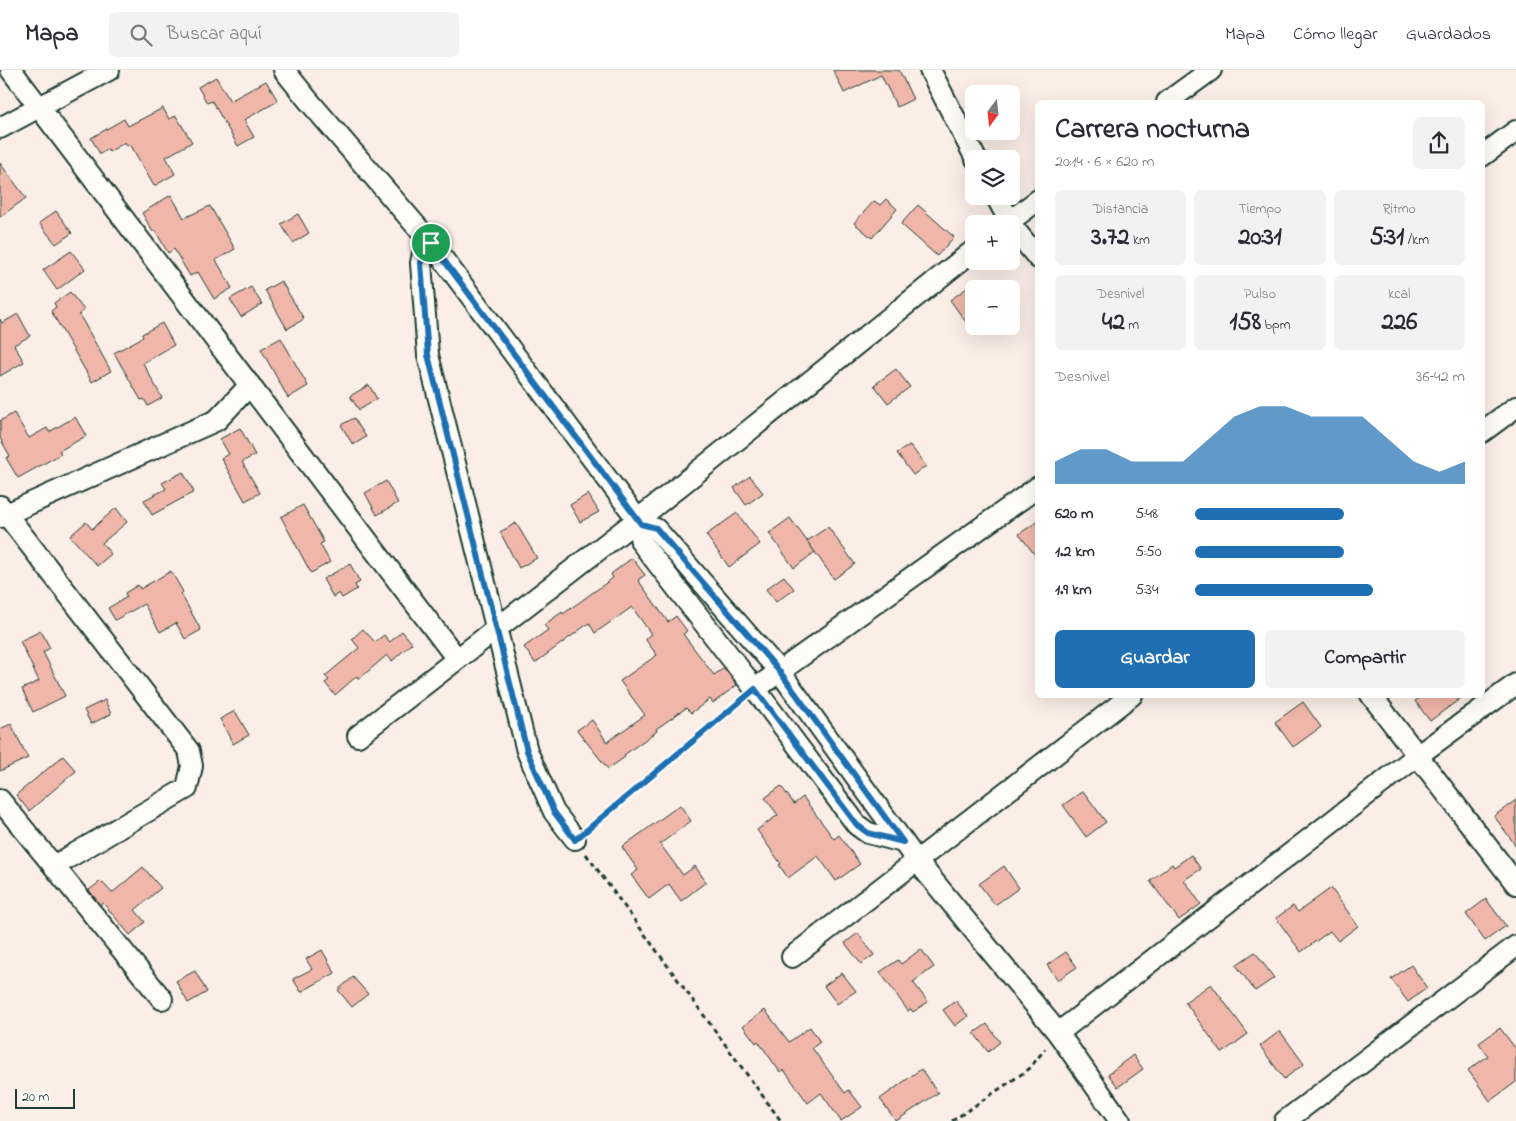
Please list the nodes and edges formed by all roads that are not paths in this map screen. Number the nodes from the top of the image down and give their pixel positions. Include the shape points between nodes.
1 (11, 70) edge
2 (108, 70) edge
3 (284, 70) edge
4 (930, 70) edge
5 (1210, 70) edge
6 (1170, 100) edge
7 (39, 107) junction
8 (0, 128) edge
9 (1516, 131) edge
10 (971, 150) edge
11 (1485, 154) edge
12 (1035, 202) edge
13 (1019, 215) edge
14 (1020, 236) edge
15 (431, 243) junction
16 (1035, 254) edge
17 (965, 257) edge
18 (250, 385) junction
19 (1516, 407) edge
20 (1485, 430) edge
21 (1035, 489) edge
22 (2, 513) edge
23 (639, 522) junction
24 (496, 629) junction
25 (457, 659) junction
26 (780, 672) junction
27 (1516, 684) edge
28 (755, 689) junction
29 (1128, 698) edge
30 (1373, 698) edge
31 (358, 736) dead end
32 (1417, 756) junction
33 (0, 800) edge
34 (575, 840) road end
35 (903, 842) junction
36 (917, 861) junction
37 (54, 866) junction
38 (1516, 884) edge
39 (1516, 946) edge
40 (792, 957) dead end
41 (162, 998) dead end
42 (1058, 1033) junction
43 (1120, 1121) edge
44 (1285, 1121) edge

1 - 7 street
2 - 7 street
3 - 15 street
4 - 10 street
5 - 6 street
7 - 8 street
7 - 18 street
9 - 11 street
12 - 13 street
14 - 16 street
15 - 23 street
15 - 24 street via 423,253 421,263 428,355
17 - 23 street
18 - 22 street via 217,420
18 - 25 street
19 - 20 street
21 - 26 street
22 - 37 street via 189,751 192,766 187,788
23 - 24 street
23 - 26 street via 656,528
23 - 28 street via 641,542
24 - 25 street
24 - 34 street via 527,751 554,812
25 - 31 street
26 - 28 street
26 - 35 street
27 - 32 street
28 - 35 street via 857,825 868,833
29 - 36 street
30 - 32 street
32 - 38 street
32 - 42 street
33 - 37 street
35 - 36 street
36 - 40 street
36 - 42 street
37 - 41 street
39 - 44 street
42 - 43 street

